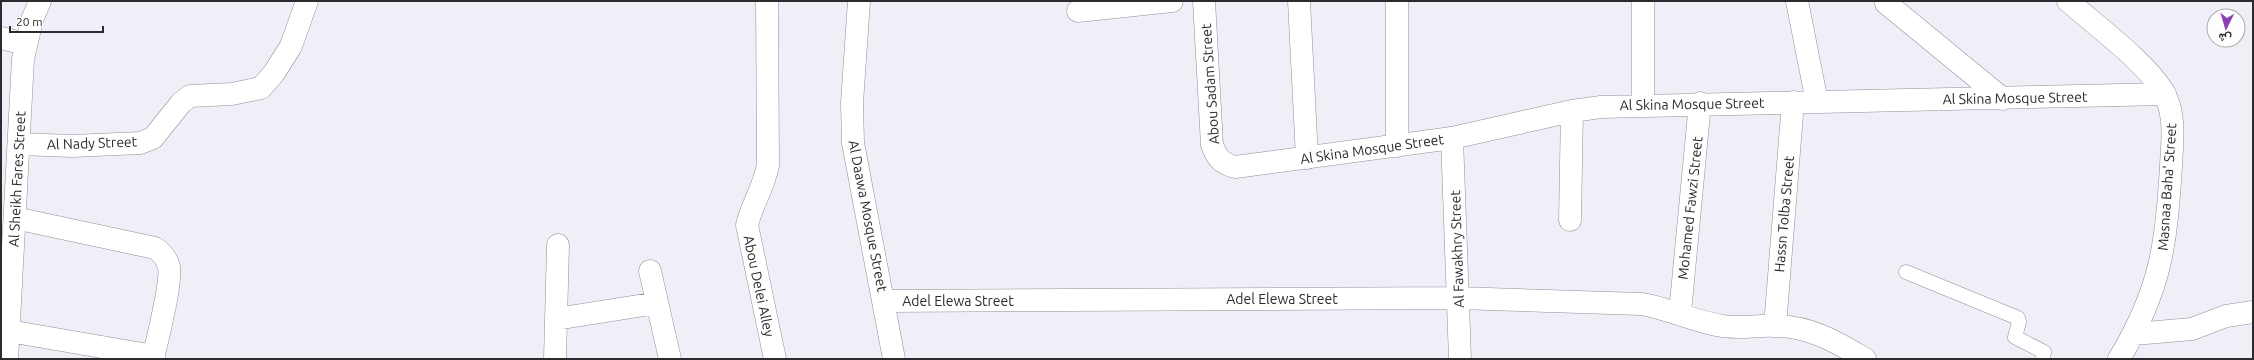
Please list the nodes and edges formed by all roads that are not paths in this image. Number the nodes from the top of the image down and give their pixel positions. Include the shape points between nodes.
1 (40, 1) edge
2 (307, 1) edge
3 (767, 1) edge
4 (859, 1) edge
5 (1172, 1) edge
6 (1204, 1) edge
7 (1299, 1) edge
8 (1397, 1) edge
9 (1643, 1) edge
10 (1797, 1) edge
11 (2068, 1) edge
12 (1886, 4) dead end
13 (1078, 11) dead end
14 (1, 38) edge
15 (25, 44) junction
16 (2165, 94) junction
17 (2003, 99) junction
18 (1793, 102) junction
19 (1817, 102) junction
20 (1700, 103) junction
21 (1643, 105) junction
22 (1572, 111) junction
23 (1452, 138) junction
24 (19, 144) junction
25 (1397, 146) junction
26 (1307, 158) junction
27 (1224, 164) joint
28 (9, 194) edge
29 (15, 218) junction
30 (1570, 220) dead end
31 (558, 245) dead end
32 (7, 250) edge
33 (650, 271) dead end
34 (1906, 272) dead end
35 (1459, 298) junction
36 (884, 301) junction
37 (657, 303) junction
38 (2253, 312) edge
39 (1680, 313) junction
40 (556, 320) junction
41 (1775, 326) junction
42 (2134, 334) junction
43 (6, 346) edge
44 (154, 357) edge
45 (555, 359) edge
46 (670, 359) edge
47 (775, 359) edge
48 (894, 359) edge
49 (1460, 359) edge
50 (1865, 359) edge
51 (2043, 359) edge
52 (2119, 359) edge

1 - 15 street, Al Sheikh Fares Street
2 - 24 street, Al Nady Street via 291,46 274,74 261,88 232,94 190,96 181,103 153,138 140,143 72,146
3 - 47 street, Abou Delei Alley via 768,165 762,189 747,225
4 - 36 street, Al Daawa Mosque Street via 852,103 853,143
5 - 13 street
6 - 27 street, Abou Sadam Street via 1212,145 1217,158
7 - 26 street
8 - 25 street
9 - 21 street
10 - 19 street
11 - 16 street, Masnaa Baha' Street via 2150,72
12 - 17 street
14 - 15 street
15 - 24 street, Al Sheikh Fares Street
16 - 17 street, Al Skina Mosque Street
16 - 42 street, Masnaa Baha' Street via 2171,112 2173,131 2164,253 2146,308
17 - 19 street, Al Skina Mosque Street
18 - 19 street, Al Skina Mosque Street
18 - 20 street, Al Skina Mosque Street
18 - 41 street, Hassn Tolba Street
20 - 21 street, Al Skina Mosque Street
20 - 39 street, Mohamed Fawzi Street
21 - 22 street, Al Skina Mosque Street
22 - 23 street, Al Skina Mosque Street
22 - 30 street
23 - 25 street, Al Skina Mosque Street
23 - 35 street, Al Fawakhry Street
24 - 28 street, Al Sheikh Fares Street
25 - 26 street, Al Skina Mosque Street
26 - 27 street, Al Skina Mosque Street via 1246,167
28 - 29 street, Al Sheikh Fares Street
29 - 32 street, Al Sheikh Fares Street
29 - 44 street via 155,248 162,253 167,260 169,277
31 - 40 street
32 - 43 street, Al Sheikh Fares Street
33 - 37 street
34 - 51 lane via 2018,318 2015,337 2044,352
35 - 36 street, Adel Elewa Street
35 - 39 street, Adel Elewa Street via 1641,304
35 - 49 street, Al Fawakhry Street
36 - 48 street, Al Daawa Mosque Street
37 - 40 street
37 - 46 street
38 - 42 street via 2232,315 2192,329
39 - 41 street, Adel Elewa Street via 1702,322 1724,326
40 - 45 street
41 - 50 street, Adel Elewa Street via 1810,330
42 - 52 street, Masnaa Baha' Street
43 - 44 street

